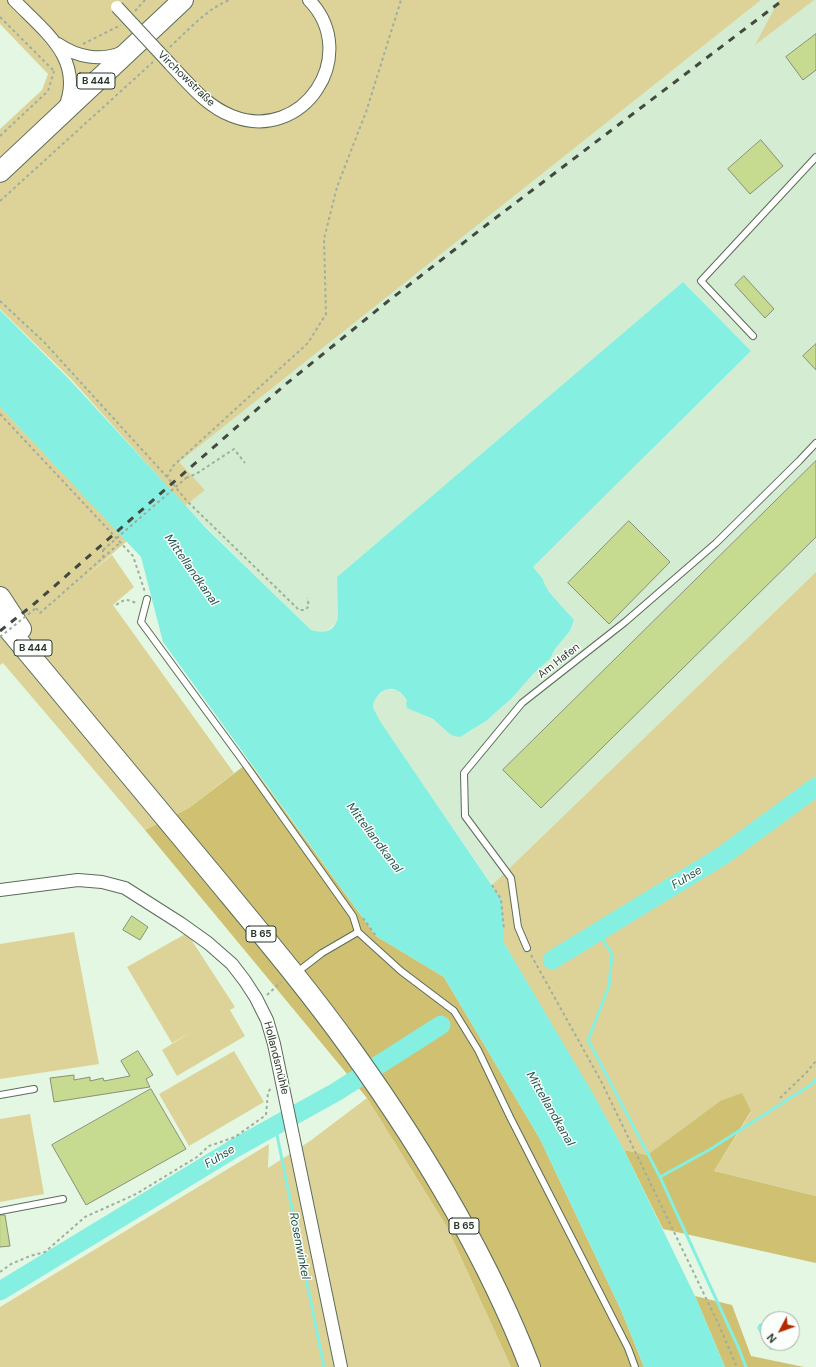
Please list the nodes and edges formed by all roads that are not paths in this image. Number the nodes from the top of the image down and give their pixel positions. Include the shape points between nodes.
1 (14, 0) edge
2 (309, 0) edge
3 (184, 2) edge
4 (114, 4) edge
5 (57, 43) junction
6 (130, 50) junction
7 (62, 112) junction
8 (816, 157) edge
9 (0, 172) edge
10 (753, 336) dead end
11 (816, 443) edge
12 (0, 597) edge
13 (147, 598) road end
14 (0, 618) edge
15 (66, 699) junction
16 (0, 890) edge
17 (358, 932) junction
18 (527, 948) road end
19 (294, 974) junction
20 (34, 1089) dead end
21 (0, 1095) edge
22 (63, 1199) dead end
23 (0, 1211) edge
24 (340, 1367) edge
25 (530, 1367) edge
26 (635, 1367) edge

1 - 5 street
2 - 4 street, Virchowstraße, bridge via 319,12 329,40 329,60 323,80 305,104 288,115 260,121 233,116 208,102
3 - 6 main road, B 444
5 - 6 street via 70,52 93,57 121,54
5 - 7 street via 68,66 70,86 68,100
6 - 7 main road, B 444
7 - 9 main road, B 444
8 - 10 lane via 701,281
11 - 18 lane, Am Hafen via 716,543 625,622 522,702 464,773 465,816 511,878 518,927
12 - 15 main road, B 444
13 - 17 lane via 141,622 353,916
14 - 15 main road, B 65
15 - 19 main road, B 65
16 - 24 street, Hollandsmühle via 78,880 102,882 125,888 175,919 214,948 245,980 267,1020 274,1044
17 - 19 lane via 322,953
17 - 26 lane via 401,971 454,1011 478,1050 628,1348
19 - 25 main road, B 65 via 351,1048 453,1204 488,1271
20 - 21 lane
22 - 23 lane

